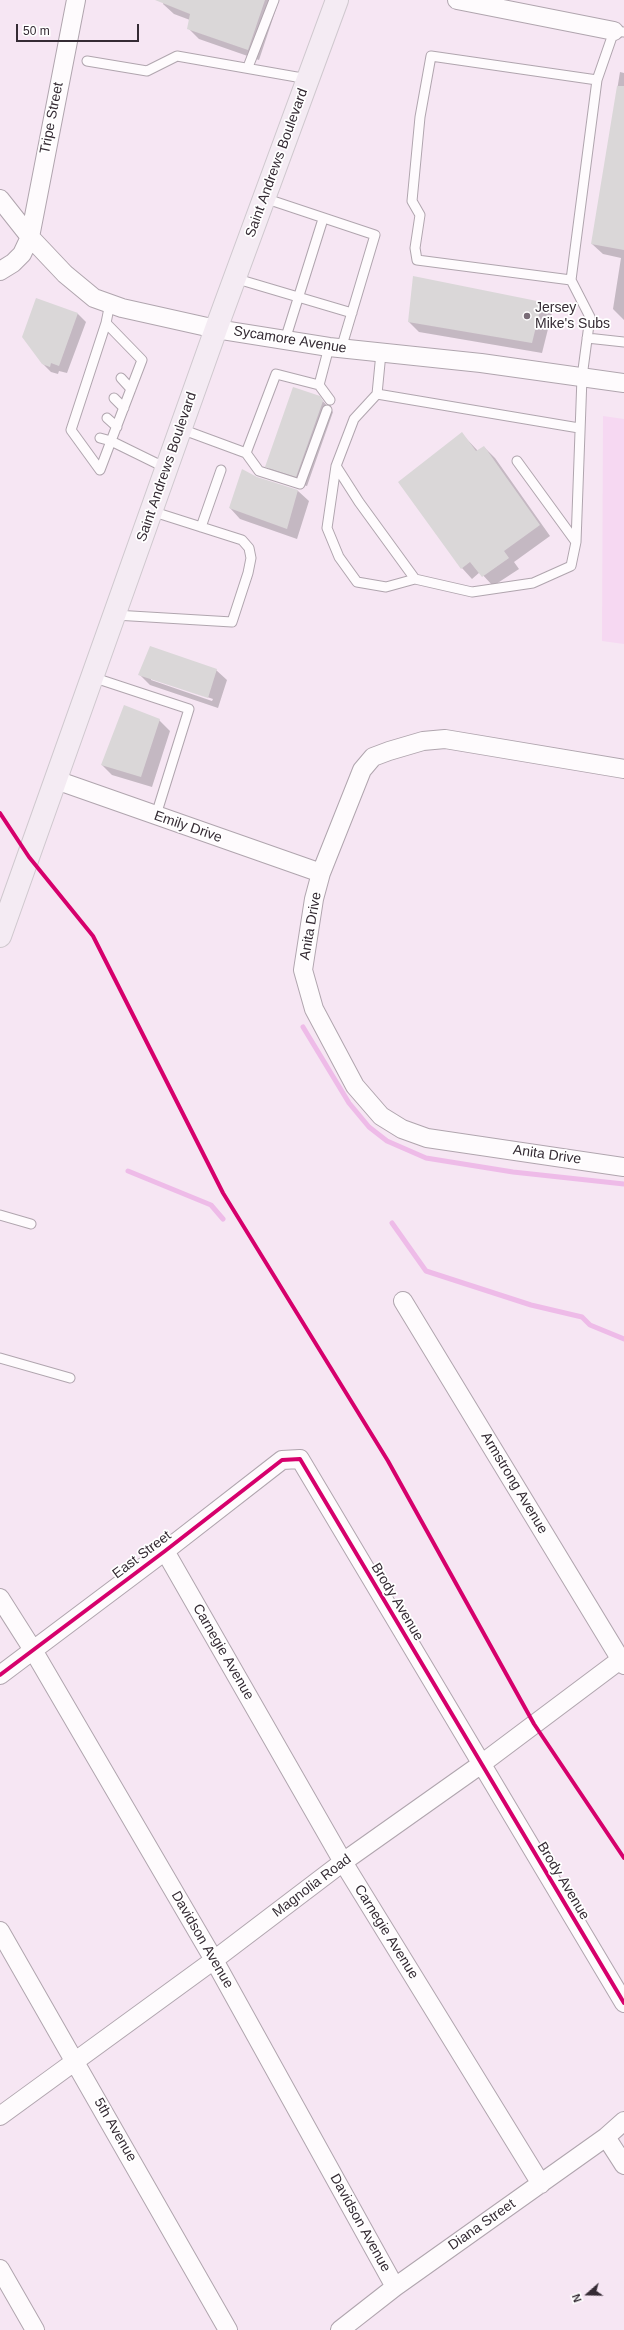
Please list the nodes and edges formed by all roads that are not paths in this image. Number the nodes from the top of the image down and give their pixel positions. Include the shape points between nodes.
1 (76, 0) edge
2 (274, 0) edge
3 (336, 0) edge
4 (457, 0) edge
5 (619, 32) edge
6 (87, 61) dead end
7 (248, 67) junction
8 (308, 79) junction
9 (597, 80) junction
10 (264, 198) junction
11 (0, 199) edge
12 (324, 219) junction
13 (30, 237) junction
14 (0, 271) edge
15 (234, 278) junction
16 (571, 280) junction
17 (298, 296) junction
18 (110, 303) junction
19 (352, 313) junction
20 (106, 323) junction
21 (216, 329) junction
22 (587, 338) junction
23 (285, 340) junction
24 (624, 342) edge
25 (335, 348) junction
26 (381, 353) junction
27 (582, 377) junction
28 (121, 378) dead end
29 (624, 383) edge
30 (319, 385) junction
31 (132, 388) junction
32 (377, 394) junction
33 (114, 398) dead end
34 (330, 400) dead end
35 (124, 408) junction
36 (327, 410) dead end
37 (107, 418) dead end
38 (117, 427) junction
39 (579, 428) junction
40 (180, 429) junction
41 (100, 438) dead end
42 (111, 441) junction
43 (246, 453) junction
44 (517, 461) dead end
45 (336, 466) junction
46 (166, 468) junction
47 (221, 470) dead end
48 (152, 511) junction
49 (201, 527) junction
50 (576, 542) junction
51 (415, 579) junction
52 (115, 615) junction
53 (92, 677) junction
54 (624, 769) edge
55 (56, 780) junction
56 (156, 815) junction
57 (321, 873) junction
58 (2, 922) edge
59 (624, 1166) edge
60 (0, 1214) edge
61 (31, 1224) dead end
62 (403, 1301) dead end
63 (0, 1358) edge
64 (70, 1378) dead end
65 (300, 1459) joint
66 (166, 1551) junction
67 (0, 1598) edge
68 (33, 1650) junction
69 (623, 1661) edge
70 (0, 1675) edge
71 (480, 1765) junction
72 (343, 1862) junction
73 (0, 1931) edge
74 (214, 1960) junction
75 (624, 2003) edge
76 (76, 2061) junction
77 (0, 2116) edge
78 (624, 2122) edge
79 (606, 2137) junction
80 (624, 2165) edge
81 (541, 2184) junction
82 (0, 2270) edge
83 (395, 2287) junction
84 (35, 2330) edge
85 (228, 2330) edge
86 (340, 2330) edge

1 - 13 street, Tripe Street
2 - 7 lane
3 - 8 main road, Saint Andrews Boulevard
4 - 5 street
5 - 9 lane
6 - 7 lane via 147,70 177,56
7 - 8 lane
8 - 10 main road, Saint Andrews Boulevard
9 - 16 lane
9 - 16 lane via 432,56 420,117 412,201 420,215 415,248 417,260
10 - 12 lane
10 - 15 main road, Saint Andrews Boulevard
11 - 13 street, Sycamore Avenue
12 - 17 lane
12 - 19 lane via 375,236
13 - 14 street, Tripe Street via 22,254
13 - 18 street, Sycamore Avenue via 65,274 94,298
15 - 17 lane
15 - 21 main road, Saint Andrews Boulevard
16 - 22 lane via 590,317
17 - 19 lane
17 - 23 lane
18 - 20 lane
18 - 21 street, Sycamore Avenue
19 - 25 lane
20 - 31 lane via 142,360
20 - 42 lane via 93,375 71,430 100,470
21 - 23 street, Sycamore Avenue
21 - 40 main road, Saint Andrews Boulevard
22 - 24 lane
22 - 27 lane
23 - 25 street, Sycamore Avenue
25 - 26 street, Sycamore Avenue
25 - 30 lane
26 - 27 street, Sycamore Avenue
26 - 32 lane
27 - 29 street, Sycamore Avenue
27 - 39 lane
28 - 31 lane
30 - 34 lane
30 - 43 lane via 276,374
31 - 35 lane
32 - 39 lane
32 - 45 lane via 354,420
33 - 35 lane
35 - 38 lane
36 - 43 lane via 300,484 259,471
37 - 38 lane
38 - 42 lane
39 - 50 lane
40 - 43 lane
40 - 46 main road, Saint Andrews Boulevard
41 - 42 lane
42 - 46 lane
44 - 50 lane
45 - 51 lane
45 - 51 lane via 327,528 339,557 357,582 386,587
46 - 48 main road, Saint Andrews Boulevard
47 - 49 lane
48 - 49 lane
48 - 52 main road, Saint Andrews Boulevard
49 - 52 lane via 242,540 249,548 251,558 248,573 232,622
50 - 51 lane via 572,566 533,583 472,592
52 - 53 main road, Saint Andrews Boulevard
53 - 55 main road, Saint Andrews Boulevard
53 - 56 lane via 189,709
54 - 57 street, Anita Drive via 445,739 423,741 389,750 374,757 362,770
55 - 56 street, Emily Drive
55 - 58 main road, Saint Andrews Boulevard
56 - 57 street, Emily Drive
57 - 59 street, Anita Drive via 314,899 303,970 314,1009 355,1086 382,1116 402,1129 427,1138
60 - 61 lane
62 - 69 street, Armstrong Avenue
63 - 64 lane
65 - 66 street, East Street via 282,1460
65 - 71 street, Brody Avenue
66 - 68 street, East Street
66 - 72 street, Carnegie Avenue
67 - 68 street, Davidson Avenue
68 - 70 street, East Street
68 - 74 street, Davidson Avenue
69 - 71 street, Magnolia Road
71 - 72 street, Magnolia Road
71 - 75 street, Brody Avenue
72 - 74 street, Magnolia Road
72 - 81 street, Carnegie Avenue
73 - 76 street, 5th Avenue
74 - 76 street, Magnolia Road
74 - 83 street, Davidson Avenue
76 - 77 street, Magnolia Road
76 - 85 street, 5th Avenue
78 - 79 street, Diana Street
79 - 80 street
79 - 81 street, Diana Street
81 - 83 street, Diana Street
82 - 84 street
83 - 86 street, Diana Street

